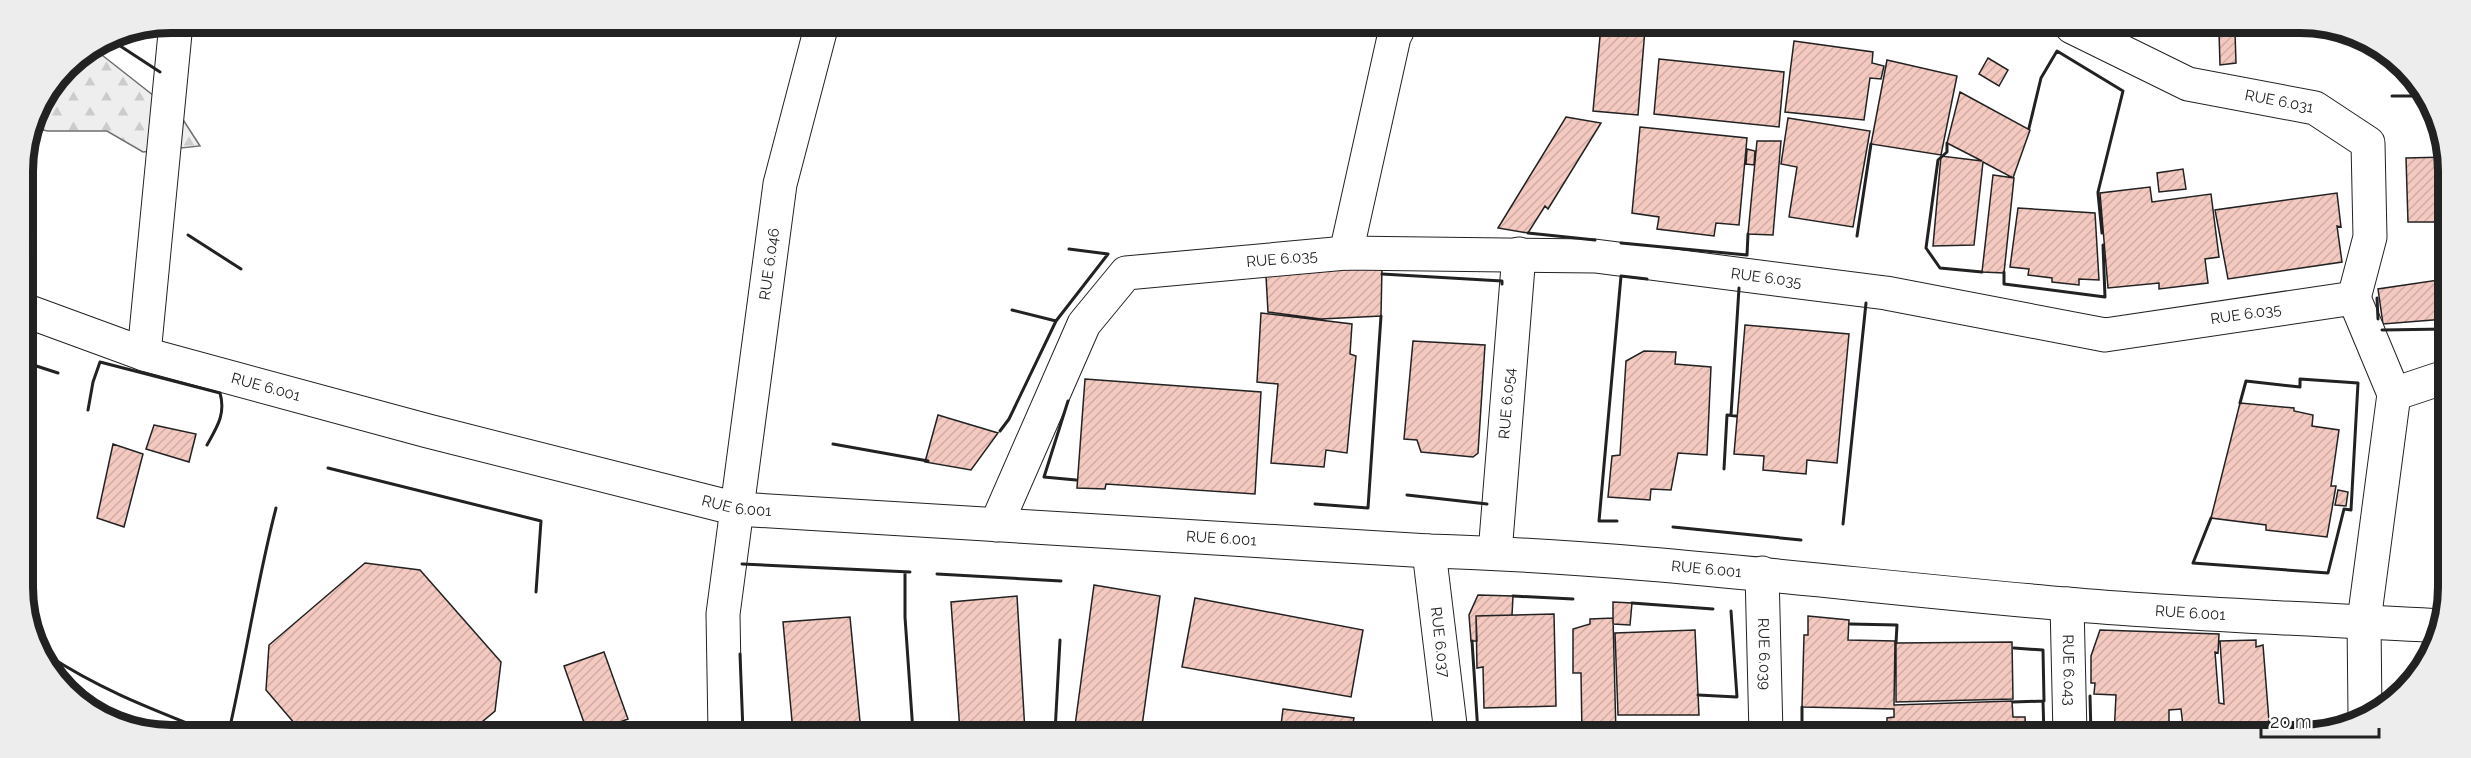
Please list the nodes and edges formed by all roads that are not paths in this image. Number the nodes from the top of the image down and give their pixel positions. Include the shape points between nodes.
1 (175, 33) edge
2 (820, 33) edge
3 (1396, 33) edge
4 (2084, 33) edge
5 (1346, 253) junction
6 (1519, 254) junction
7 (2354, 298) junction
8 (33, 313) edge
9 (144, 354) junction
10 (2438, 379) edge
11 (2394, 394) junction
12 (737, 509) junction
13 (996, 525) junction
14 (1429, 551) junction
15 (1495, 553) junction
16 (1762, 573) junction
17 (2067, 604) junction
18 (2364, 621) junction
19 (2432, 625) edge
20 (2365, 709) edge
21 (725, 725) edge
22 (1450, 725) edge
23 (1766, 725) edge
24 (2070, 725) edge

1 - 9 street
2 - 12 street, RUE 6.046 via 780,184
3 - 5 street
4 - 7 street, RUE 6.031 via 2188,84 2314,108 2368,143 2370,237
5 - 6 street, RUE 6.035
5 - 13 street, RUE 6.035 via 1126,273 1084,324
6 - 7 street, RUE 6.035 via 1595,256 1886,293 2105,335
6 - 15 street, RUE 6.054
7 - 11 street
8 - 9 street, RUE 6.001
9 - 12 street, RUE 6.001
10 - 11 street
11 - 18 street
12 - 13 street, RUE 6.001
12 - 21 street, RUE 6.046 via 723,614
13 - 14 street, RUE 6.001
14 - 15 street, RUE 6.001
14 - 22 street, RUE 6.037
15 - 16 street, RUE 6.001
16 - 17 street, RUE 6.001
16 - 23 street, RUE 6.039
17 - 18 street, RUE 6.001
17 - 24 street, RUE 6.043
18 - 19 street, RUE 6.001
18 - 20 street

